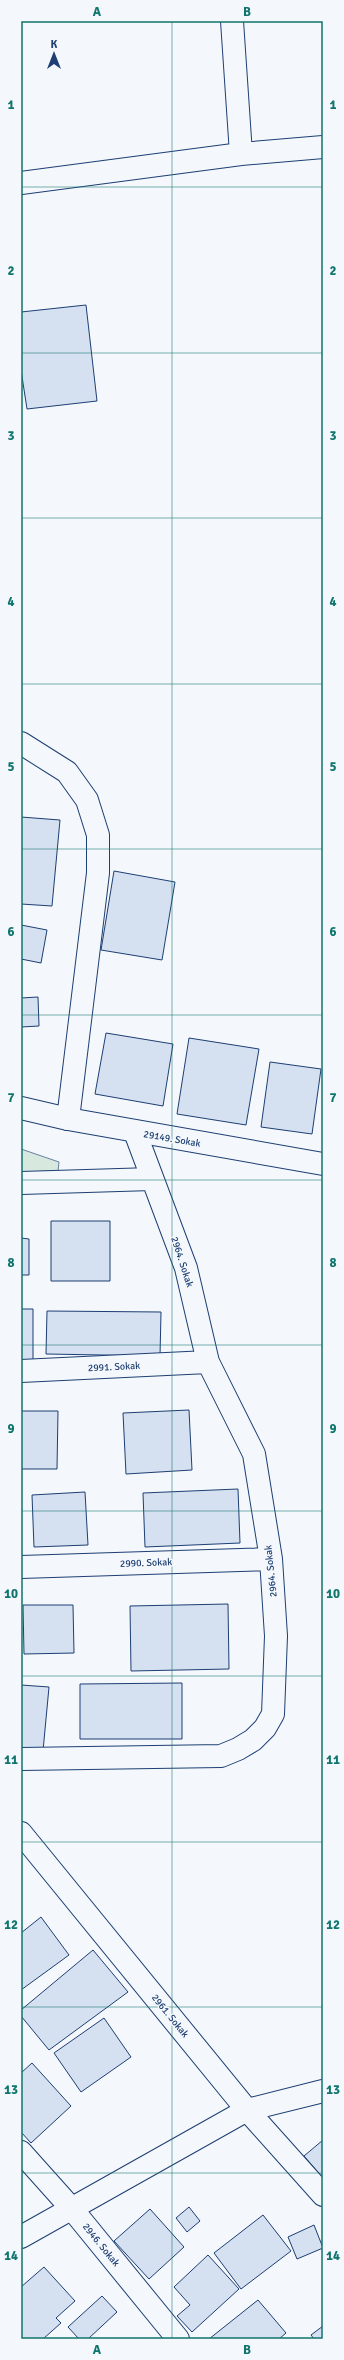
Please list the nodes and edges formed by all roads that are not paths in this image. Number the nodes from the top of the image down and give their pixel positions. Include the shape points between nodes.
1 (232, 21) edge
2 (323, 147) edge
3 (241, 154) junction
4 (21, 183) edge
5 (21, 743) edge
6 (21, 1108) edge
7 (68, 1119) junction
8 (135, 1132) junction
9 (323, 1164) edge
10 (152, 1179) junction
11 (21, 1183) edge
12 (208, 1362) junction
13 (21, 1372) edge
14 (271, 1559) junction
15 (21, 1567) edge
16 (21, 1759) edge
17 (21, 1833) edge
18 (323, 2091) edge
19 (247, 2110) junction
20 (21, 2152) edge
21 (323, 2195) edge
22 (72, 2209) junction
23 (21, 2237) edge
24 (178, 2339) edge

1 - 3 street
2 - 3 street
3 - 4 street
5 - 7 street via 67,772 87,800 98,835 98,872
6 - 7 street, 29149. Sokak
7 - 8 street, 29149. Sokak
8 - 9 street, 29149. Sokak
8 - 10 street, 2964. Sokak
10 - 11 street
10 - 12 street, 2964. Sokak via 186,1268
12 - 13 street, 2991. Sokak
12 - 14 street, 2964. Sokak via 254,1454
14 - 15 street, 2990. Sokak
14 - 16 street, 2964. Sokak via 276,1636 273,1714 265,1728 252,1740 238,1750 221,1756
17 - 19 street, 2961. Sokak
18 - 19 street
19 - 21 street, 2961. Sokak
19 - 22 street
20 - 22 street, 2946. Sokak
22 - 23 street
22 - 24 street, 2946. Sokak

